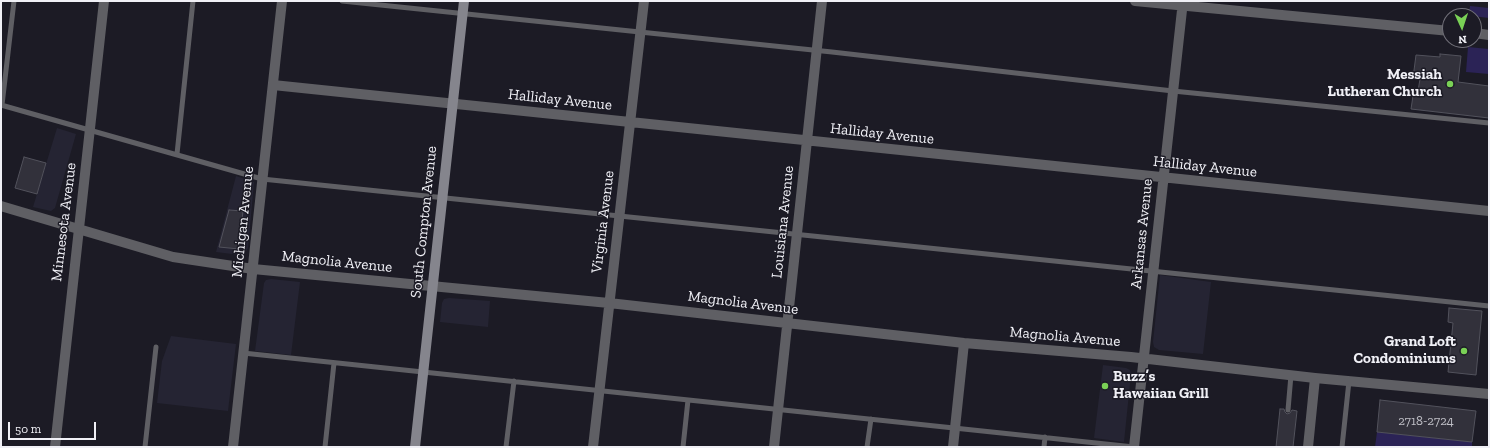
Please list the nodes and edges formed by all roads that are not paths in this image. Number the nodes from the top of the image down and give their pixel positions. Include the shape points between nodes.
1 (14, 1) edge
2 (104, 1) edge
3 (193, 1) edge
4 (282, 1) edge
5 (342, 1) edge
6 (464, 1) edge
7 (644, 1) edge
8 (822, 1) edge
9 (1135, 1) edge
10 (1182, 3) edge
11 (462, 14) junction
12 (1442, 30) edge
13 (640, 32) junction
14 (816, 50) junction
15 (273, 85) junction
16 (1172, 91) junction
17 (452, 104) junction
18 (2, 105) edge
19 (630, 123) junction
20 (1489, 123) edge
21 (90, 130) junction
22 (806, 141) junction
23 (177, 154) junction
24 (262, 178) junction
25 (1163, 178) junction
26 (442, 197) junction
27 (1, 206) edge
28 (1489, 211) edge
29 (619, 215) junction
30 (78, 228) junction
31 (796, 234) junction
32 (252, 269) junction
33 (1153, 270) junction
34 (432, 287) junction
35 (609, 302) junction
36 (1489, 306) edge
37 (787, 323) junction
38 (964, 343) junction
39 (156, 347) dead end
40 (243, 353) junction
41 (1144, 359) junction
42 (334, 363) junction
43 (423, 372) junction
44 (1292, 375) junction
45 (1315, 378) junction
46 (1349, 381) junction
47 (514, 382) junction
48 (600, 391) junction
49 (1489, 394) edge
50 (688, 400) junction
51 (778, 409) junction
52 (1288, 410) dead end
53 (871, 419) junction
54 (955, 428) junction
55 (1045, 437) junction
56 (55, 447) edge
57 (144, 447) edge
58 (233, 447) edge
59 (325, 447) edge
60 (415, 447) edge
61 (506, 447) edge
62 (593, 447) edge
63 (683, 447) edge
64 (774, 447) edge
65 (867, 447) edge
66 (953, 447) edge
67 (1044, 447) edge
68 (1134, 447) edge
69 (1308, 447) edge
70 (1342, 447) edge

1 - 18 lane
2 - 21 street, Minnesota Avenue
3 - 23 lane
4 - 15 street, Michigan Avenue
5 - 11 lane
6 - 11 main road, South Compton Avenue
7 - 13 street, Virginia Avenue
8 - 14 street, Louisiana Avenue
9 - 10 street
10 - 12 street
10 - 16 street, Arkansas Avenue
11 - 13 lane
11 - 17 main road, South Compton Avenue
13 - 14 lane
13 - 19 street, Virginia Avenue
14 - 16 lane
14 - 22 street, Louisiana Avenue
15 - 17 street, Halliday Avenue
15 - 24 street, Michigan Avenue
16 - 20 lane
16 - 25 street, Arkansas Avenue
17 - 19 street, Halliday Avenue
17 - 26 main road, South Compton Avenue
18 - 21 lane
19 - 22 street, Halliday Avenue
19 - 29 street, Virginia Avenue
21 - 23 lane
21 - 30 street, Minnesota Avenue
22 - 25 street, Halliday Avenue
22 - 31 street, Louisiana Avenue
23 - 24 lane
24 - 26 lane
24 - 32 street, Michigan Avenue
25 - 28 street, Halliday Avenue
25 - 33 street, Arkansas Avenue
26 - 29 lane
26 - 34 main road, South Compton Avenue
27 - 30 street, Magnolia Avenue
29 - 31 lane
29 - 35 street, Virginia Avenue
30 - 32 street, Magnolia Avenue via 173,257
30 - 56 street, Minnesota Avenue
31 - 33 lane
31 - 37 street, Louisiana Avenue
32 - 34 street, Magnolia Avenue
32 - 40 street, Michigan Avenue
33 - 36 lane
33 - 41 street, Arkansas Avenue
34 - 35 street, Magnolia Avenue
34 - 43 main road, South Compton Avenue
35 - 37 street, Magnolia Avenue
35 - 48 street, Virginia Avenue
37 - 38 street, Magnolia Avenue
37 - 51 street, Louisiana Avenue
38 - 41 street, Magnolia Avenue
38 - 54 street
39 - 57 lane
40 - 42 lane
40 - 58 street, Michigan Avenue
41 - 44 street, Magnolia Avenue
41 - 68 street, Arkansas Avenue
42 - 43 lane
42 - 59 lane
43 - 47 lane
43 - 60 main road, South Compton Avenue
44 - 45 street, Magnolia Avenue
44 - 52 lane
45 - 46 street, Magnolia Avenue
45 - 69 street
46 - 49 street, Magnolia Avenue
46 - 70 lane
47 - 48 lane
47 - 61 lane
48 - 50 lane
48 - 62 street, Virginia Avenue
50 - 51 lane
50 - 63 lane
51 - 53 lane
51 - 64 street, Louisiana Avenue
53 - 54 lane
53 - 65 lane
54 - 55 lane
54 - 66 street
55 - 67 lane
55 - 68 lane

